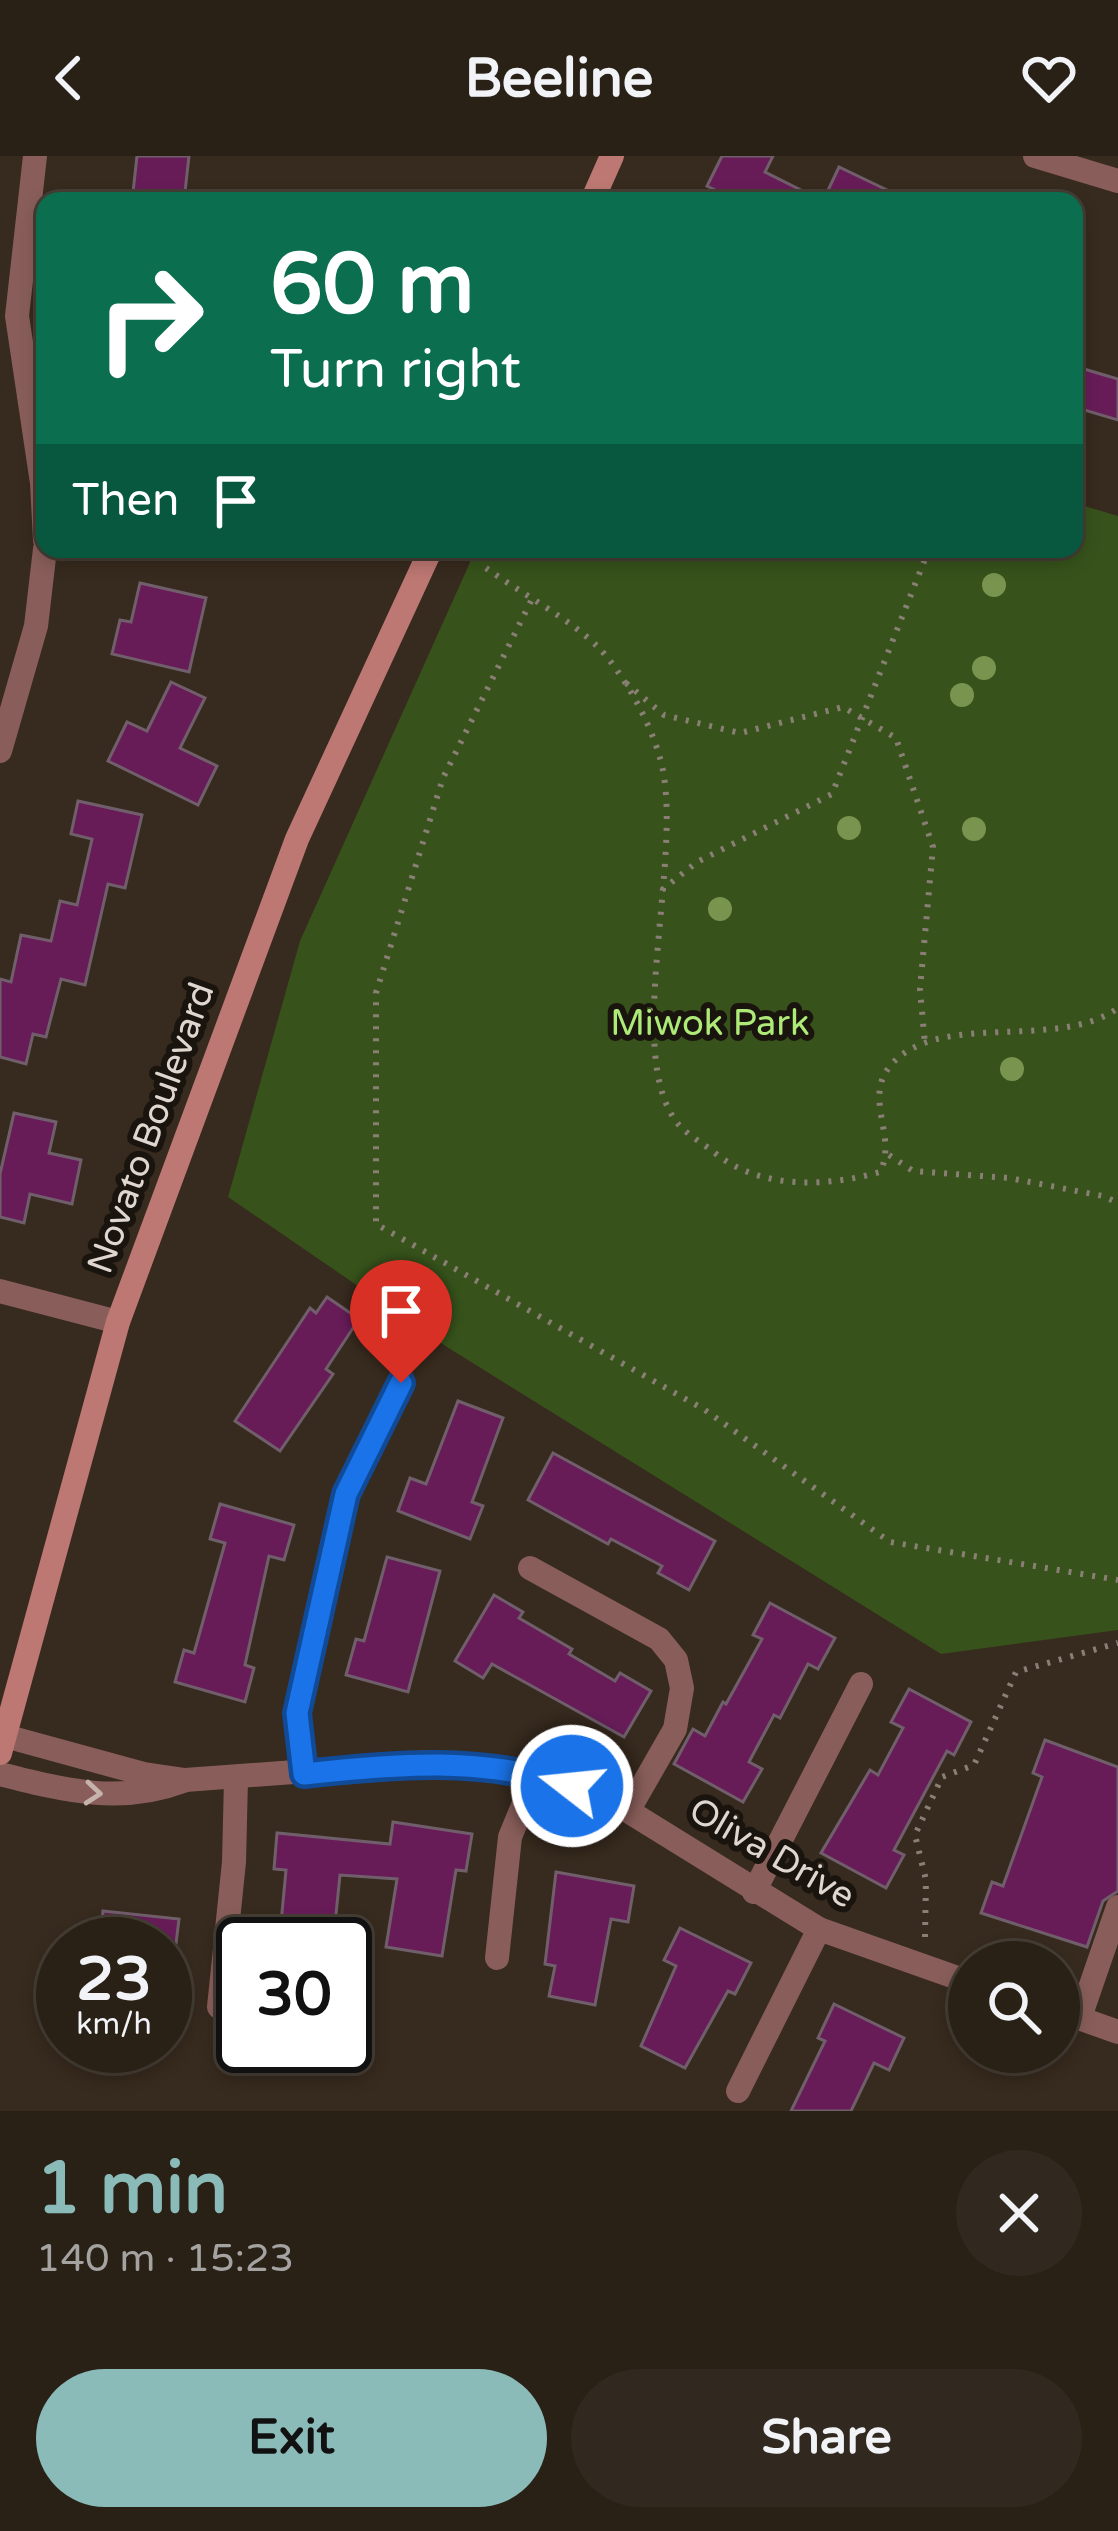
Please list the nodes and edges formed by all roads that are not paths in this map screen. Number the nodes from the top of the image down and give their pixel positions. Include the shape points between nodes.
1 (35, 156) edge
2 (612, 156) edge
3 (1035, 156) edge
4 (1118, 181) edge
5 (596, 192) edge
6 (36, 392) edge
7 (43, 558) edge
8 (427, 558) edge
9 (0, 752) edge
10 (0, 1291) edge
11 (118, 1322) junction
12 (401, 1383) dead end
13 (530, 1568) dead end
14 (861, 1684) dead end
15 (2, 1744) edge
16 (0, 1774) edge
17 (304, 1774) junction
18 (536, 1774) junction
19 (236, 1779) junction
20 (185, 1780) junction
21 (628, 1811) junction
22 (754, 1892) junction
23 (1118, 1907) edge
24 (228, 1917) edge
25 (819, 1929) junction
26 (497, 1958) dead end
27 (948, 1975) edge
28 (1080, 1992) edge
29 (1080, 2018) edge
30 (1118, 2032) edge
31 (738, 2091) dead end

1 - 6 street via 16,316
2 - 5 main road
3 - 4 street
7 - 9 street via 36,626
8 - 11 main road, Novato Boulevard via 296,839
10 - 11 street
11 - 15 main road, Novato Boulevard
12 - 17 street via 346,1494 297,1713
13 - 21 street via 659,1640 676,1660 682,1688 675,1729
14 - 22 street
15 - 20 street, Oliva Drive
16 -> 20 street, Oliva Drive via 123,1796
17 - 18 street, Oliva Drive via 429,1762
17 - 19 street, Oliva Drive
18 - 21 street, Oliva Drive
18 - 26 street via 510,1837
19 - 20 street, Oliva Drive
19 - 24 street
21 - 22 street, Oliva Drive
22 - 25 street, Oliva Drive
23 - 28 street
25 - 27 street, Oliva Drive
25 - 31 street
29 - 30 street

